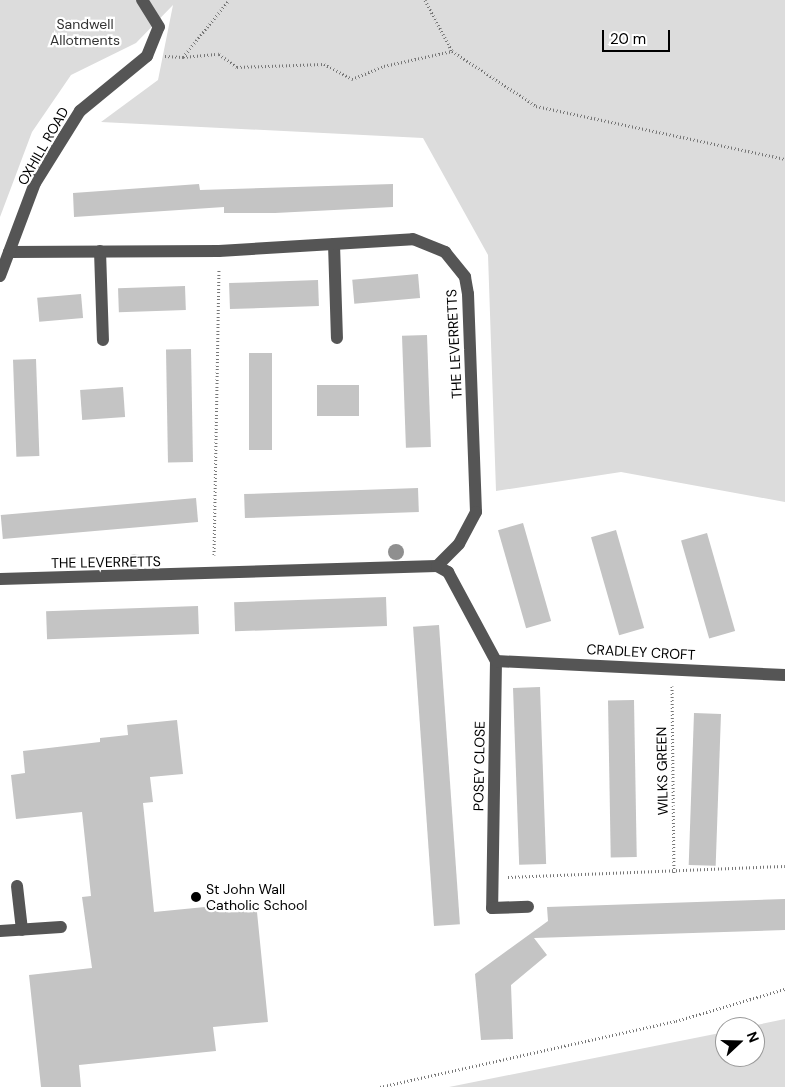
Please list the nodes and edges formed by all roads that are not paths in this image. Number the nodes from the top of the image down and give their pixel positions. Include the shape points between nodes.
1 (142, 0) edge
2 (334, 244) junction
3 (100, 251) junction
4 (9, 252) junction
5 (0, 276) edge
6 (337, 338) dead end
7 (103, 340) dead end
8 (436, 566) junction
9 (0, 579) edge
10 (496, 661) junction
11 (785, 675) edge
12 (17, 886) dead end
13 (528, 907) dead end
14 (61, 927) dead end
15 (22, 930) junction
16 (0, 932) edge

1 - 4 street, OXHILL ROAD via 159,27 147,56 80,110 35,183
2 - 3 street, THE LEVERRETTS via 219,250
2 - 6 street
2 - 8 street, THE LEVERRETTS via 429,242 446,252 464,278 476,512 459,544
3 - 4 street, THE LEVERRETTS
3 - 7 street
4 - 5 street, OXHILL ROAD
8 - 9 street, THE LEVERRETTS
8 - 10 street, POSEY CLOSE via 448,572
10 - 11 street, CRADLEY CROFT
10 - 13 street, POSEY CLOSE via 492,908
12 - 15 street
14 - 15 street
15 - 16 street

